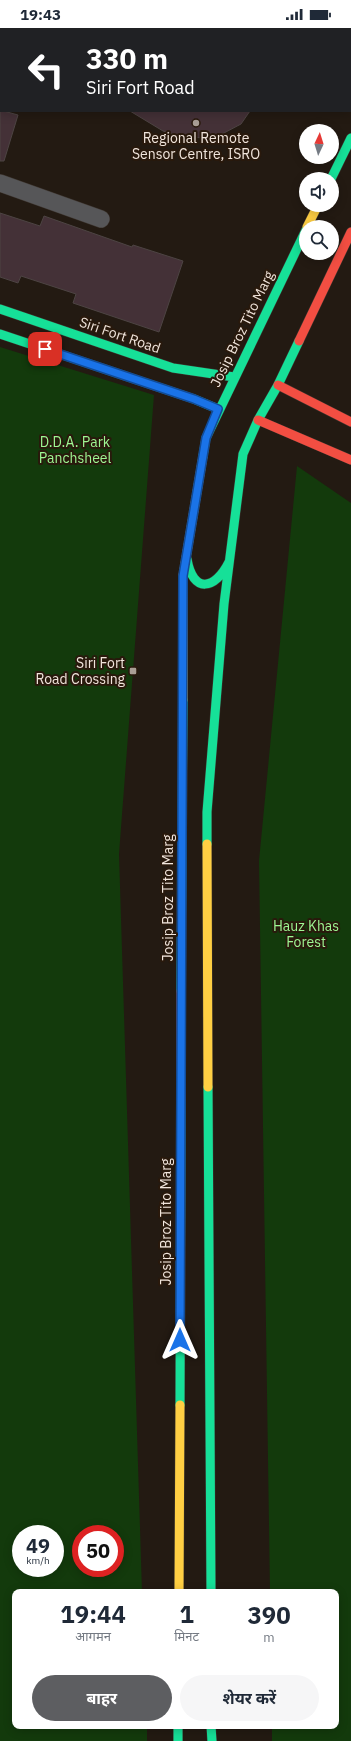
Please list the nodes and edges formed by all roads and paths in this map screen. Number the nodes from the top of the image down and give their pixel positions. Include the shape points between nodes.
1 (351, 138) edge
2 (334, 172) edge
3 (0, 184) edge
4 (101, 219) dead end
5 (351, 232) edge
6 (299, 244) edge
7 (0, 309) edge
8 (0, 334) edge
9 (234, 377) junction
10 (278, 385) junction
11 (218, 409) junction
12 (258, 420) junction
13 (351, 422) edge
14 (351, 460) edge
15 (187, 555) junction
16 (229, 562) junction
17 (179, 1589) edge
18 (211, 1589) edge
19 (178, 1729) edge
20 (212, 1729) edge
21 (178, 1741) edge
22 (212, 1741) edge

1 - 2 main road
3 - 4 street
5 - 10 main road
6 - 9 main road, Josip Broz Tito Marg
7 - 9 main road, Siri Fort Road via 173,368
8 - 11 main road
9 - 11 main road, Josip Broz Tito Marg
10 - 12 main road
10 - 13 main road
11 - 15 main road, Josip Broz Tito Marg via 206,438
12 - 14 main road
12 - 16 main road via 243,454
15 - 16 main road via 189,570 197,583 212,584 220,579
15 - 17 main road, Josip Broz Tito Marg via 183,576
16 - 18 main road via 207,812
19 - 21 main road
20 - 22 main road

